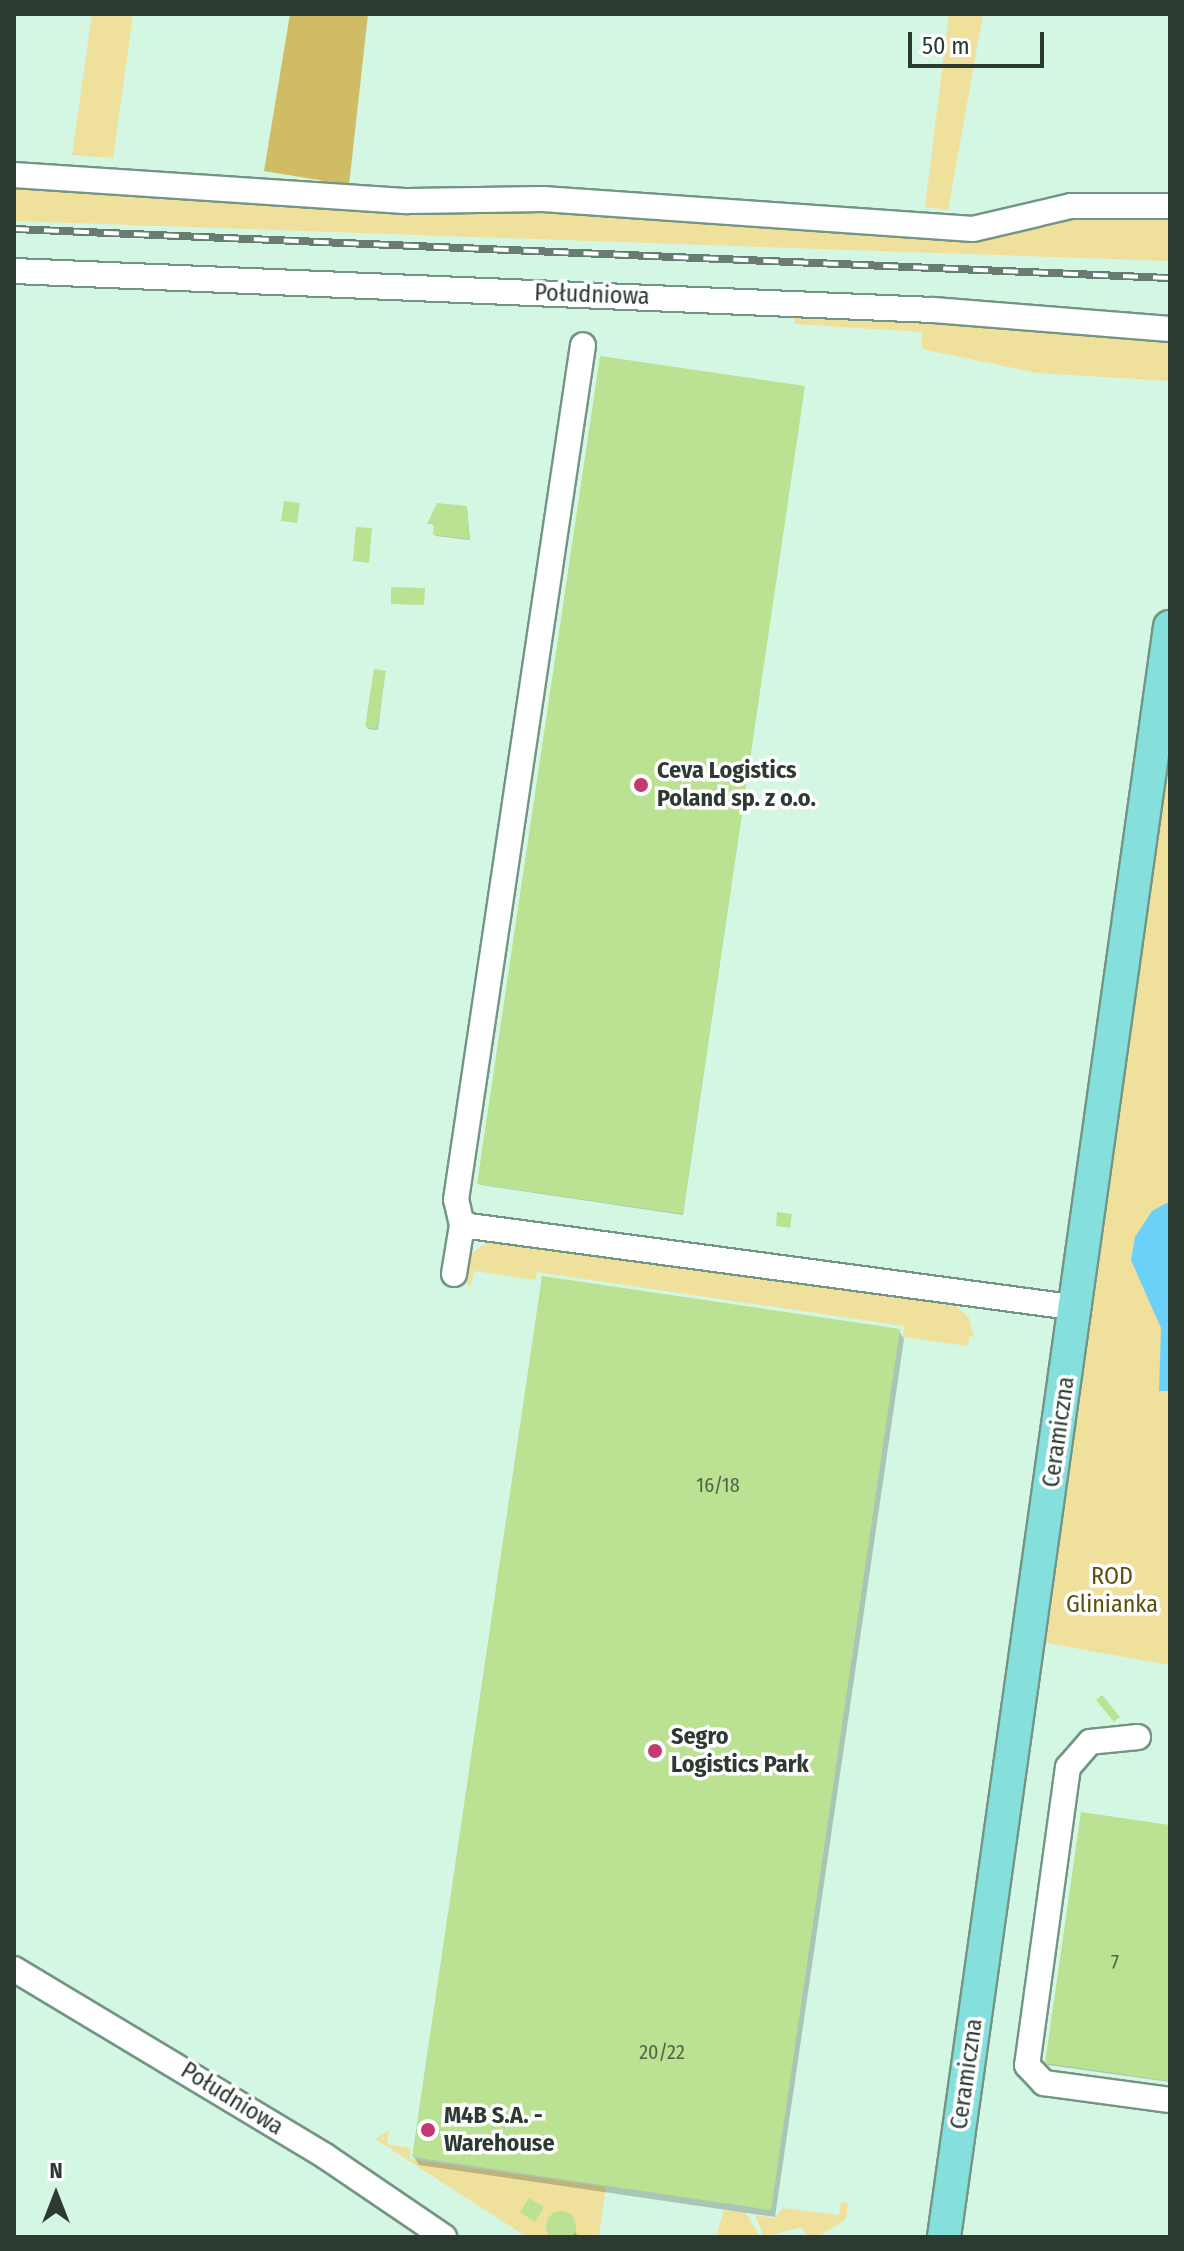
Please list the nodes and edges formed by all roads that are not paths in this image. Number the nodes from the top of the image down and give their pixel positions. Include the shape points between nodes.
1 (14, 175) edge
2 (1170, 206) edge
3 (14, 271) edge
4 (1170, 329) edge
5 (583, 345) dead end
6 (1170, 627) edge
7 (1164, 721) edge
8 (462, 1225) junction
9 (454, 1274) dead end
10 (1078, 1308) junction
11 (1138, 1737) dead end
12 (14, 1969) edge
13 (1170, 2100) edge
14 (444, 2237) edge
15 (944, 2237) edge

1 - 2 street via 408,201 543,199 973,229 1071,206
3 - 4 street, Południowa via 917,309
5 - 8 street via 456,1200
6 - 7 main road, Ceramiczna
7 - 10 main road, Ceramiczna
8 - 9 street
8 - 10 street
10 - 15 main road, Ceramiczna
11 - 13 street via 1090,1742 1068,1767 1027,2065 1044,2083
12 - 14 street, Południowa via 301,2141

